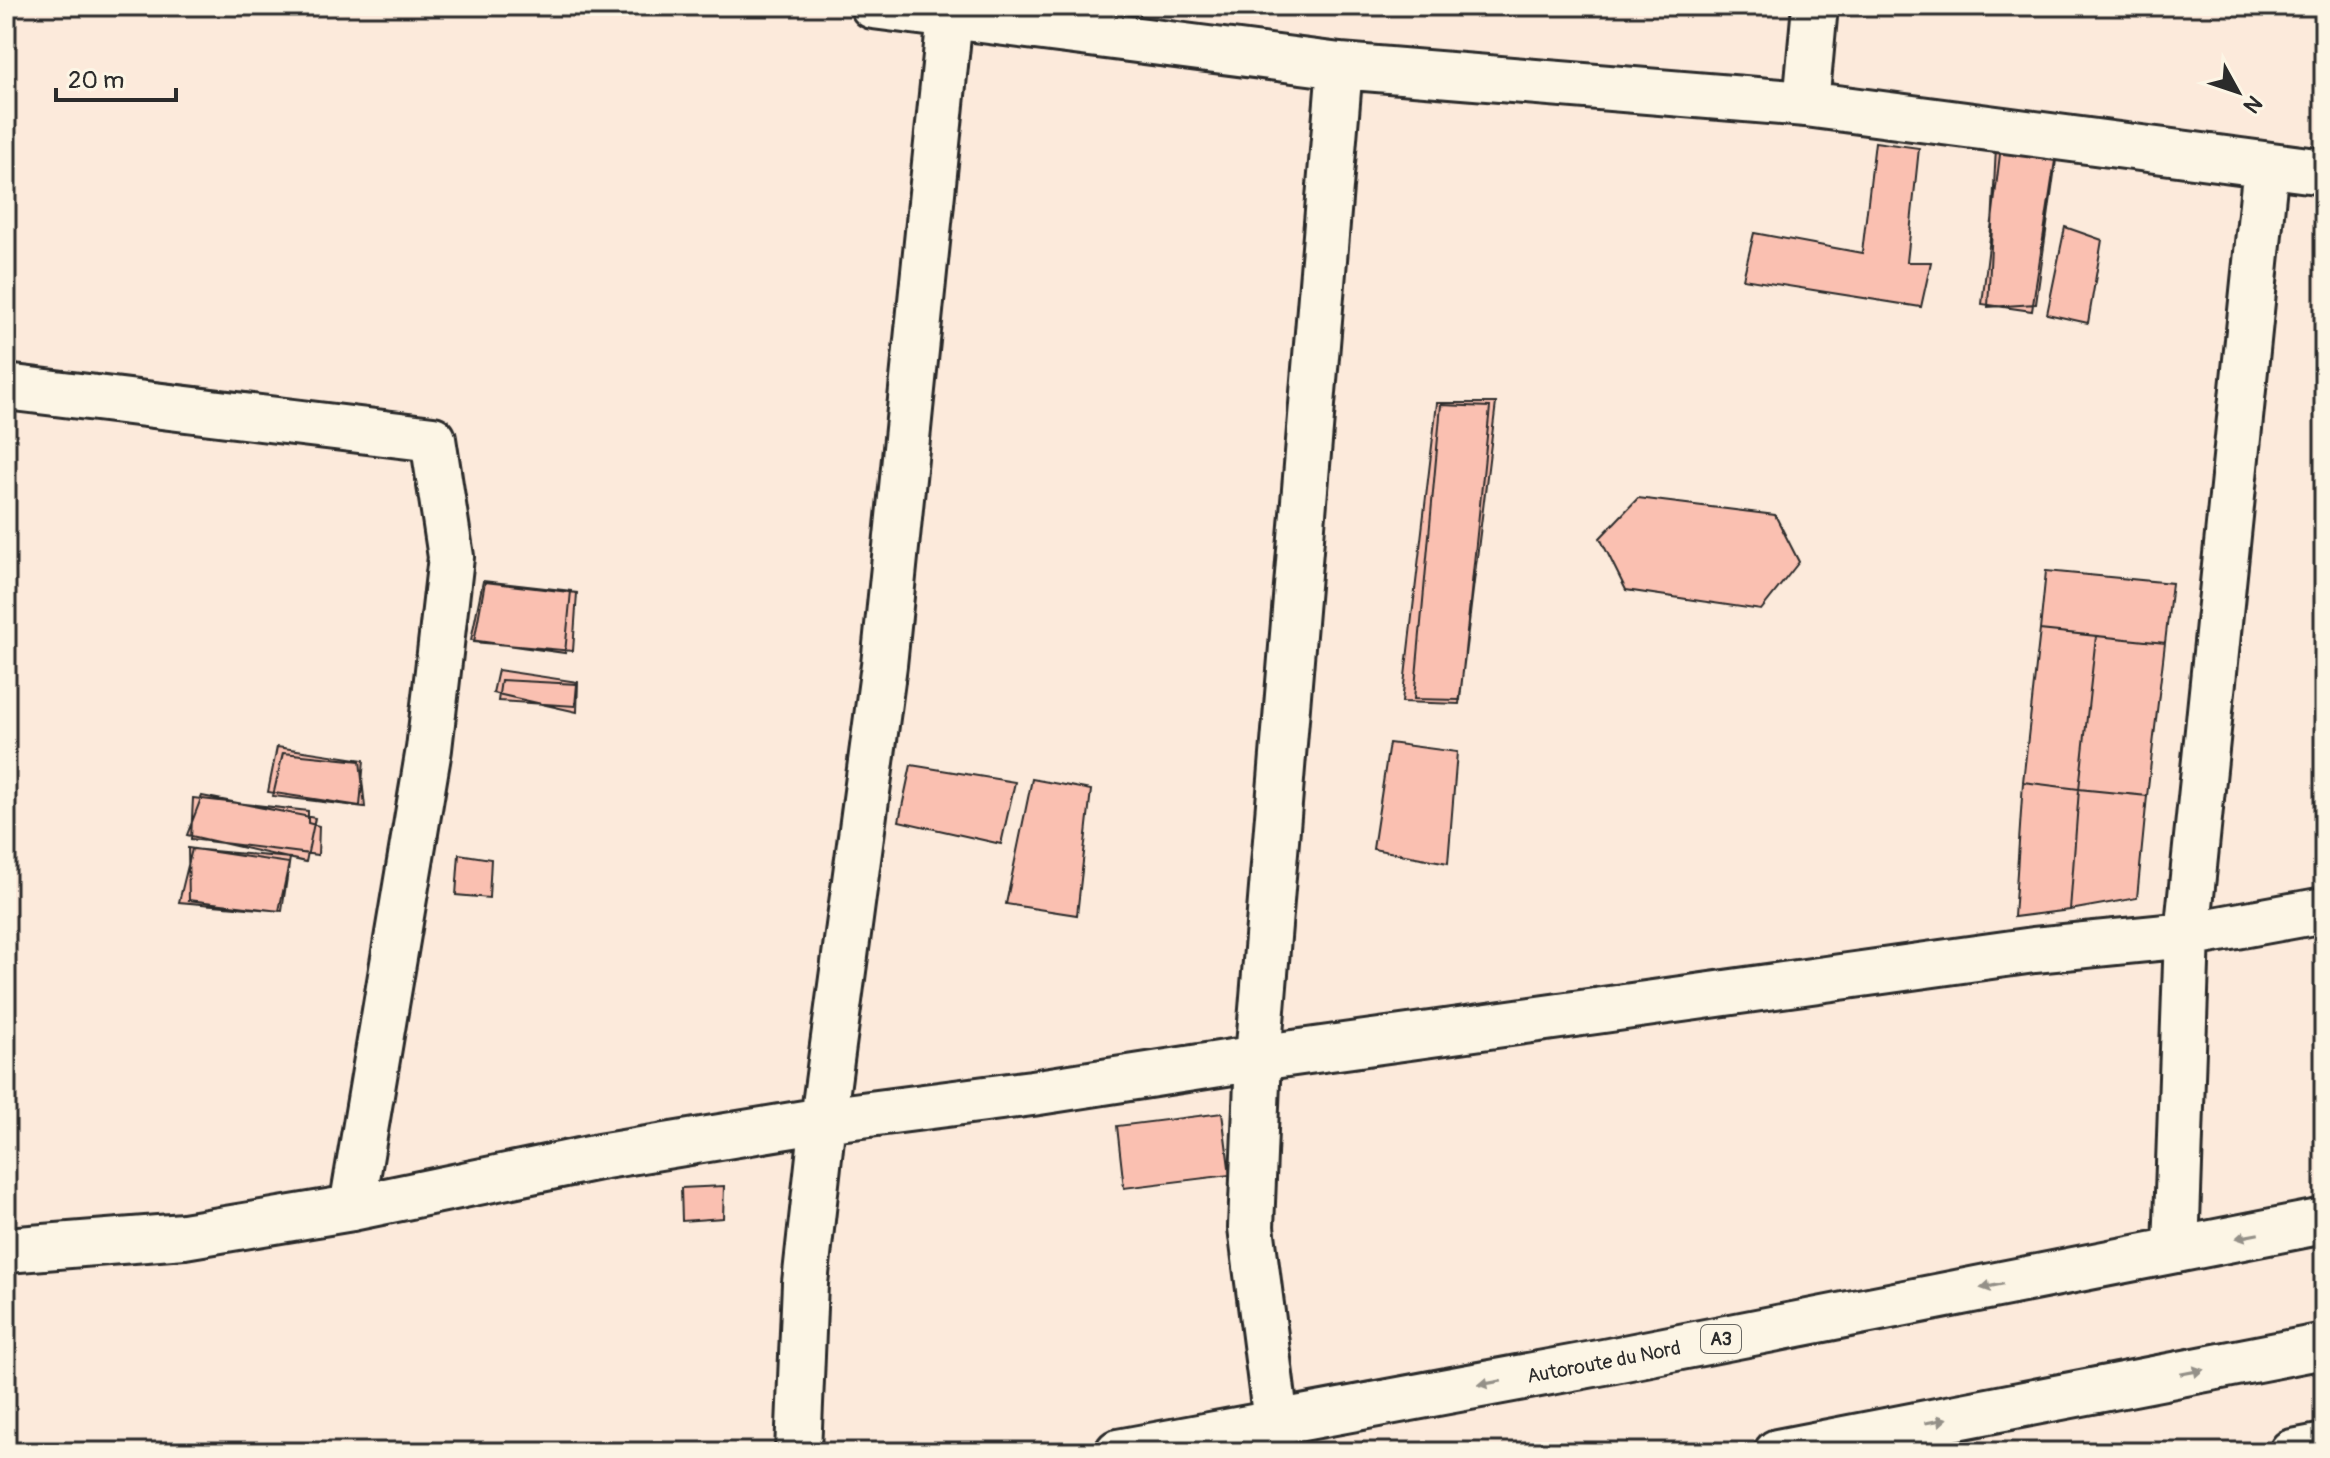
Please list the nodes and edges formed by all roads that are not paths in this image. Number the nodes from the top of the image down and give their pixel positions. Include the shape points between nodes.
1 (873, 6) edge
2 (1815, 6) edge
3 (950, 10) edge
4 (1340, 66) junction
5 (1806, 104) junction
6 (2266, 165) junction
7 (2324, 172) edge
8 (6, 387) edge
9 (2324, 910) edge
10 (2187, 935) junction
11 (1258, 1058) junction
12 (823, 1120) junction
13 (352, 1208) junction
14 (2324, 1221) edge
15 (6, 1250) edge
16 (2176, 1250) junction
17 (2324, 1346) edge
18 (1276, 1422) junction
19 (2324, 1446) edge
20 (798, 1452) edge
21 (1118, 1452) edge
22 (1777, 1452) edge
23 (2292, 1452) edge

1 - 3 main road
2 - 5 main road
3 - 4 main road
3 - 12 main road via 884,665
4 - 5 main road
4 - 11 main road
5 - 6 main road
6 - 7 main road
6 - 10 main road
8 - 13 main road via 433,439 451,557 429,749
9 - 10 main road
10 - 11 main road via 2034,950
10 - 16 main road
11 - 12 main road
11 - 18 main road via 1251,1227
12 - 13 main road via 599,1157
12 - 20 main road via 805,1283
13 - 15 main road via 184,1236
14 -> 16 main road, Autoroute du Nord / A3
16 -> 18 main road, Autoroute du Nord / A3
22 -> 17 main road
18 - 21 main road, Autoroute du Nord / A3
19 - 23 main road

